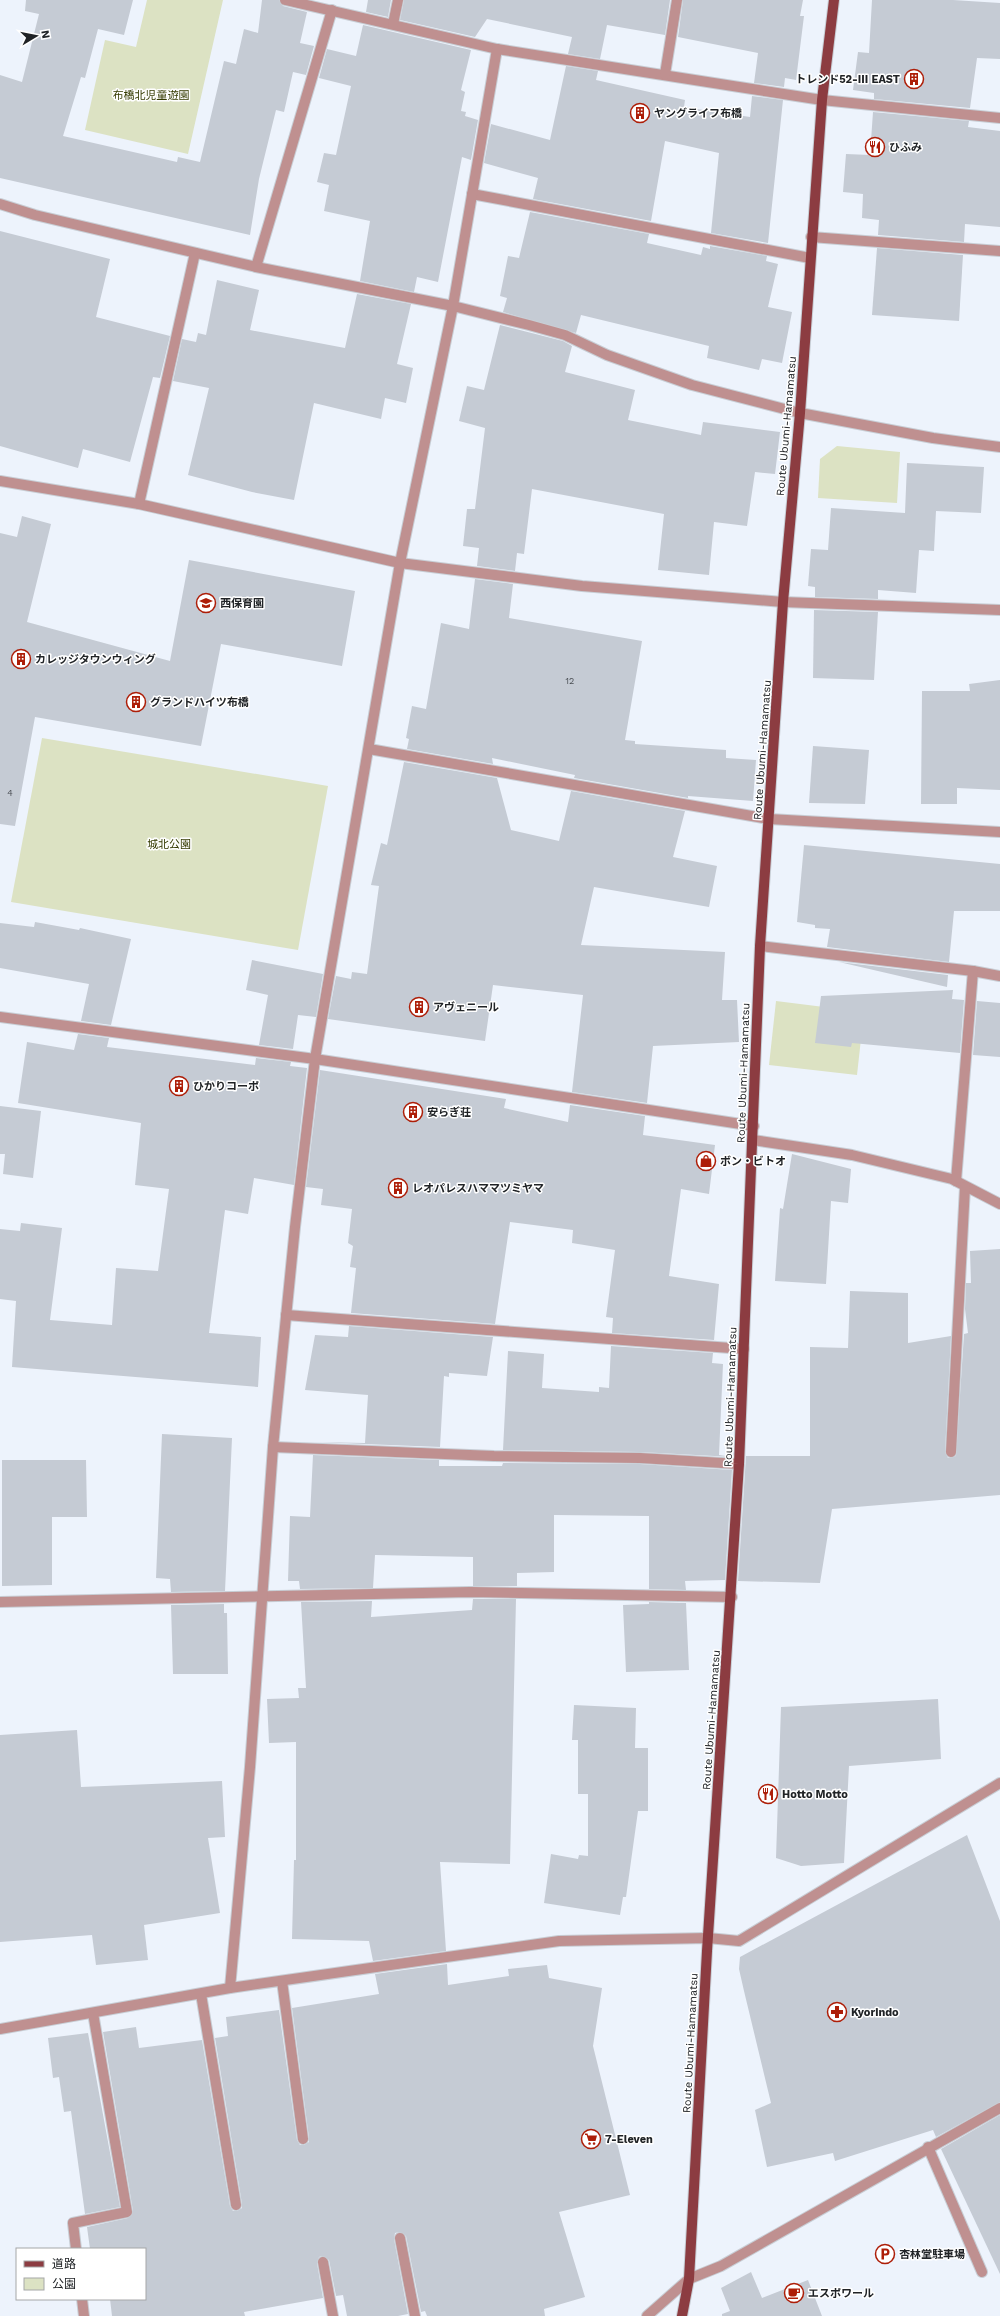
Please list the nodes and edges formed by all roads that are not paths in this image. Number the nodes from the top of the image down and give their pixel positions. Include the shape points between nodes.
1 (285, 0) edge
2 (398, 0) edge
3 (677, 0) edge
4 (834, 0) edge
5 (332, 10) junction
6 (393, 24) junction
7 (497, 49) junction
8 (665, 74) junction
9 (822, 100) junction
10 (1000, 118) edge
11 (472, 194) junction
12 (0, 204) edge
13 (811, 237) junction
14 (1000, 251) edge
15 (195, 253) junction
16 (810, 258) junction
17 (256, 267) junction
18 (453, 306) junction
19 (800, 413) junction
20 (1000, 447) edge
21 (0, 481) edge
22 (139, 504) junction
23 (400, 563) junction
24 (782, 602) junction
25 (1000, 610) edge
26 (369, 749) junction
27 (769, 819) junction
28 (1000, 832) edge
29 (760, 946) junction
30 (973, 971) junction
31 (1000, 976) edge
32 (0, 1017) edge
33 (315, 1059) junction
34 (754, 1126) junction
35 (753, 1140) junction
36 (961, 1184) junction
37 (1000, 1204) edge
38 (286, 1316) junction
39 (744, 1349) junction
40 (273, 1447) junction
41 (951, 1452) dead end
42 (739, 1464) junction
43 (263, 1596) junction
44 (732, 1597) junction
45 (0, 1602) edge
46 (1000, 1783) edge
47 (708, 1938) junction
48 (282, 1981) junction
49 (230, 1988) junction
50 (201, 1994) junction
51 (94, 2012) junction
52 (0, 2029) edge
53 (1000, 2108) edge
54 (303, 2139) dead end
55 (928, 2147) junction
56 (236, 2205) dead end
57 (400, 2238) dead end
58 (76, 2248) edge
59 (322, 2262) dead end
60 (982, 2272) dead end
61 (689, 2279) junction
62 (82, 2300) edge
63 (84, 2316) edge
64 (333, 2316) edge
65 (415, 2316) edge
66 (647, 2316) edge
67 (682, 2316) edge

1 - 5 street
2 - 6 street
3 - 8 street
4 - 9 main road, Route Ubumi-Hamamatsu
5 - 6 street
5 - 17 street
6 - 7 street
7 - 8 street
7 - 11 street
8 - 9 street
9 - 10 street
9 - 13 main road, Route Ubumi-Hamamatsu
11 - 16 street
11 - 18 street
12 - 15 street via 35,215
13 - 14 street
13 - 16 main road, Route Ubumi-Hamamatsu
15 - 17 street
15 - 22 street
16 - 19 main road, Route Ubumi-Hamamatsu
17 - 18 street
18 - 19 street via 565,335 607,355 692,385
18 - 23 street
19 - 20 street via 932,438
19 - 24 main road, Route Ubumi-Hamamatsu
21 - 22 street
22 - 23 street
23 - 24 street via 582,586
23 - 26 street
24 - 25 street
24 - 27 main road, Route Ubumi-Hamamatsu
26 - 27 street
26 - 33 street
27 - 28 street
27 - 29 main road, Route Ubumi-Hamamatsu
29 - 30 street
29 - 34 main road, Route Ubumi-Hamamatsu
30 - 31 street
30 - 36 street
32 - 33 street
33 - 34 street
33 - 38 street
34 - 35 main road, Route Ubumi-Hamamatsu
35 - 36 street via 852,1155 952,1179
35 - 39 main road, Route Ubumi-Hamamatsu
36 - 37 street
36 - 41 street
38 - 39 street
38 - 40 street
39 - 42 main road, Route Ubumi-Hamamatsu
40 - 42 street via 494,1456 640,1458
40 - 43 street
42 - 44 main road, Route Ubumi-Hamamatsu
43 - 44 street via 470,1592
43 - 45 street
43 - 49 street
44 - 47 main road, Route Ubumi-Hamamatsu
46 - 47 street via 739,1941
47 - 48 street via 559,1941
47 - 61 main road, Route Ubumi-Hamamatsu
48 - 49 street
48 - 54 street
49 - 50 street
50 - 51 street
50 - 56 street
51 - 52 street
51 - 58 street via 127,2212 73,2223
53 - 55 street
55 - 60 street
55 - 61 street via 721,2266
57 - 65 street
59 - 64 street
61 - 66 street
61 - 67 main road, Route Ubumi-Hamamatsu
62 - 63 street

